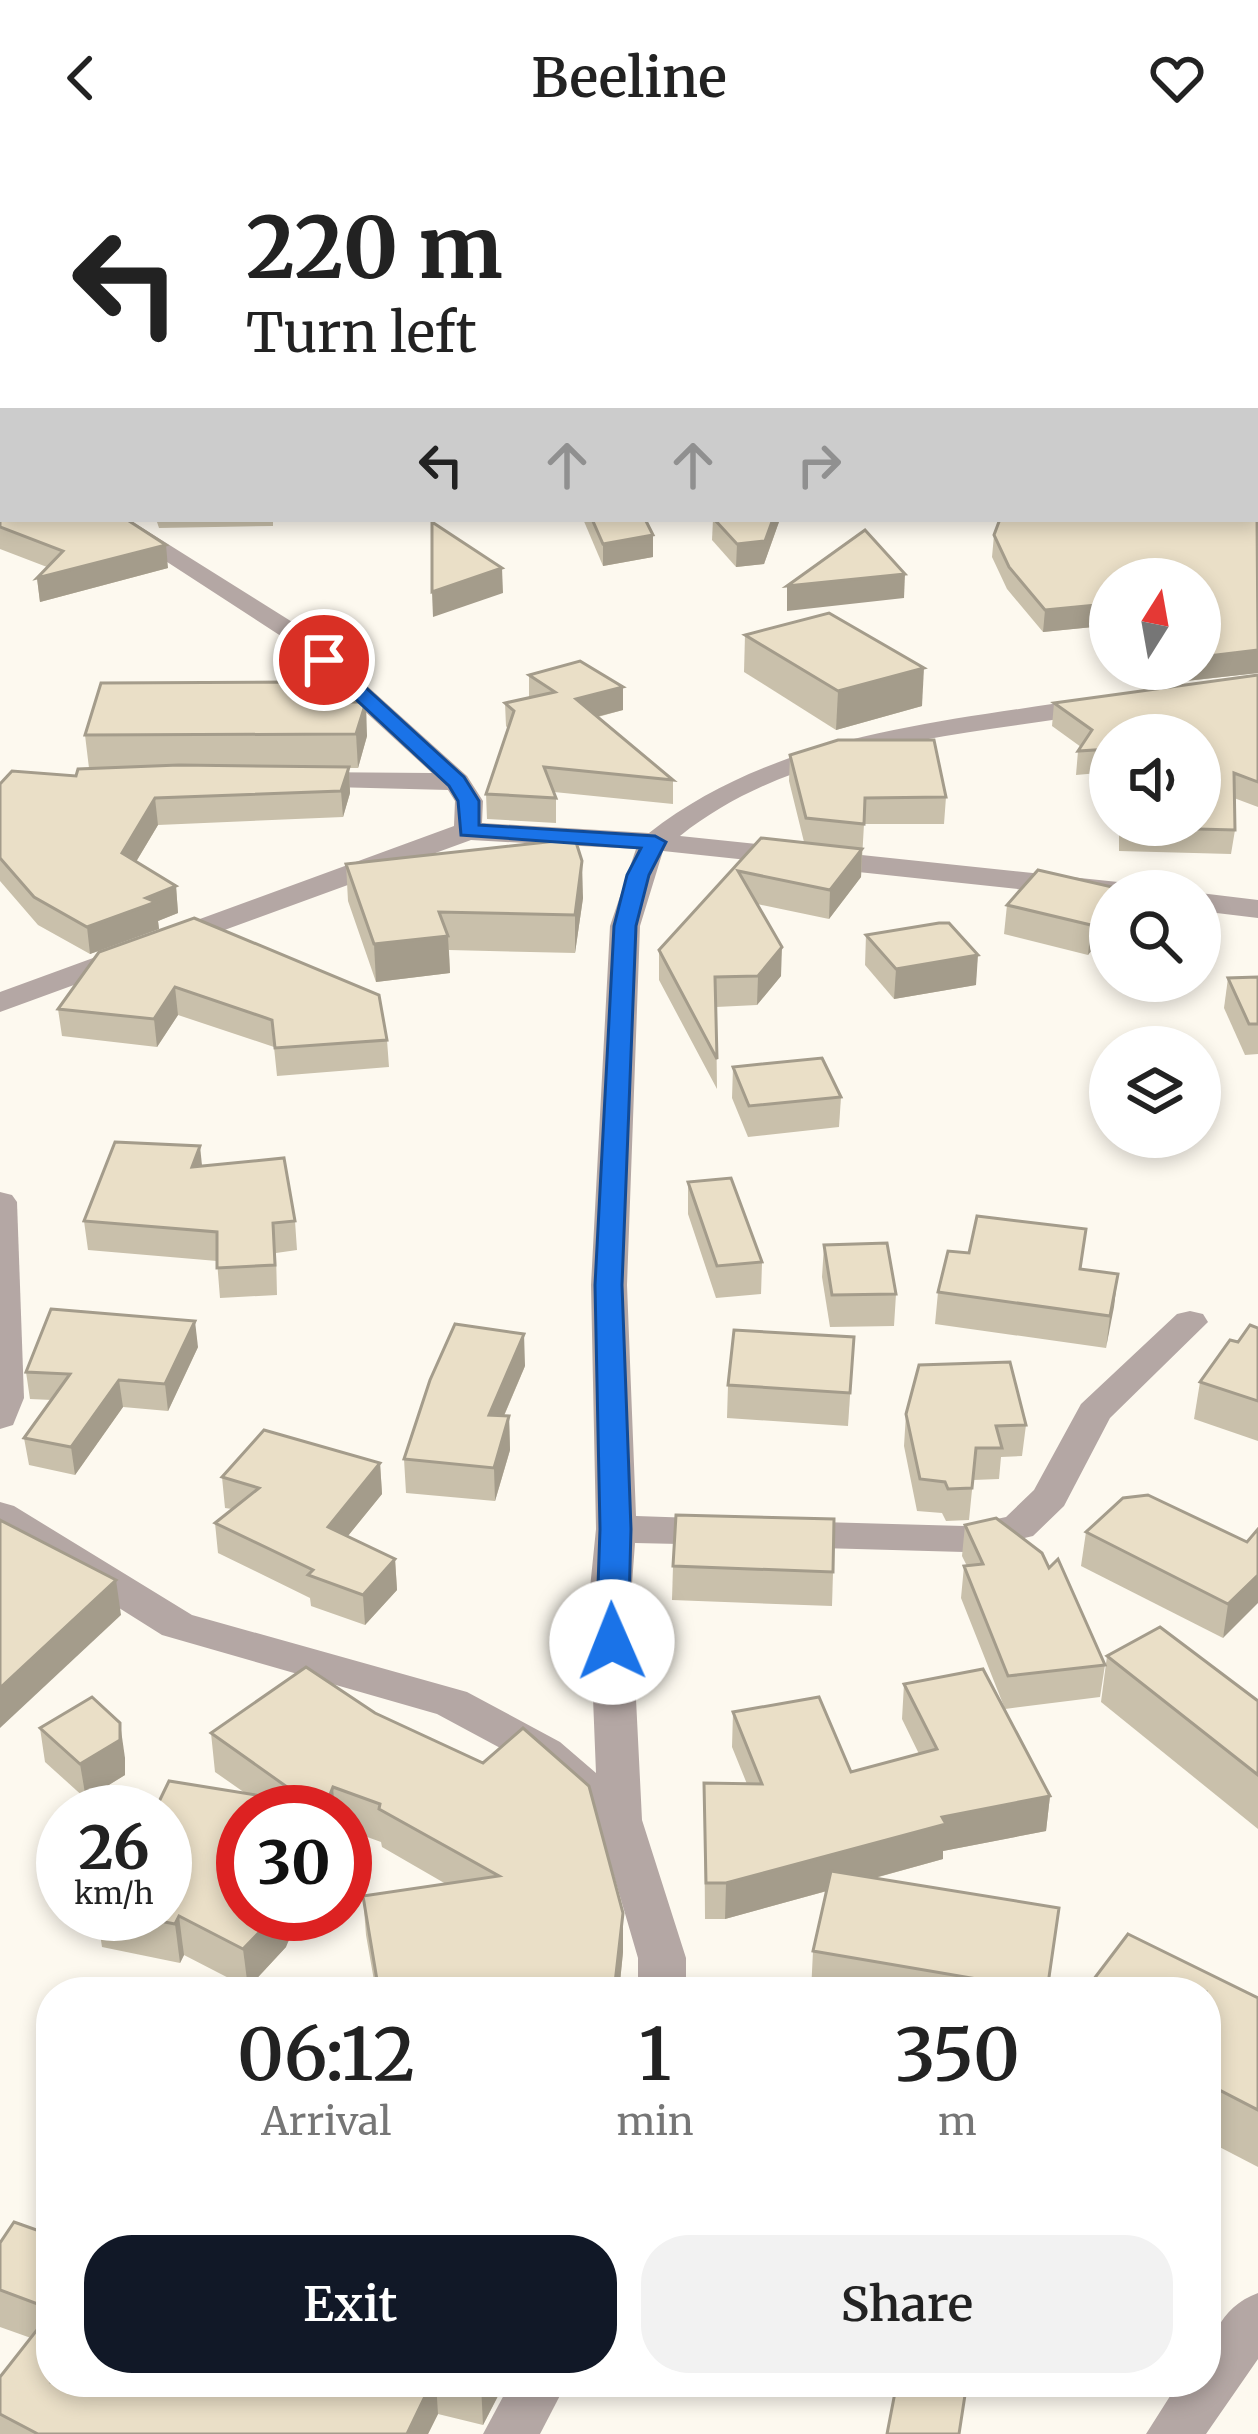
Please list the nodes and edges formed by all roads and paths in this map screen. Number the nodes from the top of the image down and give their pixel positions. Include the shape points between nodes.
1 (117, 522) edge
2 (1121, 701) edge
3 (274, 780) edge
4 (457, 782) junction
5 (468, 831) junction
6 (655, 842) junction
7 (1089, 888) edge
8 (1221, 905) edge
9 (1258, 909) edge
10 (0, 1003) edge
11 (0, 1202) edge
12 (1190, 1322) dead end
13 (0, 1417) edge
14 (0, 1515) edge
15 (616, 1529) junction
16 (620, 1820) junction
17 (662, 1977) edge
18 (1258, 2316) edge
19 (1221, 2368) edge
20 (531, 2397) edge
21 (1200, 2397) edge
22 (511, 2434) edge
23 (1174, 2434) edge

1 - 4 street via 296,635
2 - 6 street via 784,768 716,798
3 - 4 street
4 - 5 street via 469,801
5 - 6 street
5 - 10 street
6 - 7 street
6 - 15 street via 625,926 609,1285
8 - 9 street
11 - 13 street
12 - 15 street via 1094,1412 1050,1497 1019,1527 964,1539
14 - 16 street via 177,1625 452,1703 545,1753
15 - 16 street via 610,1598
16 - 17 street
18 - 19 street
20 - 22 street
21 - 23 street

